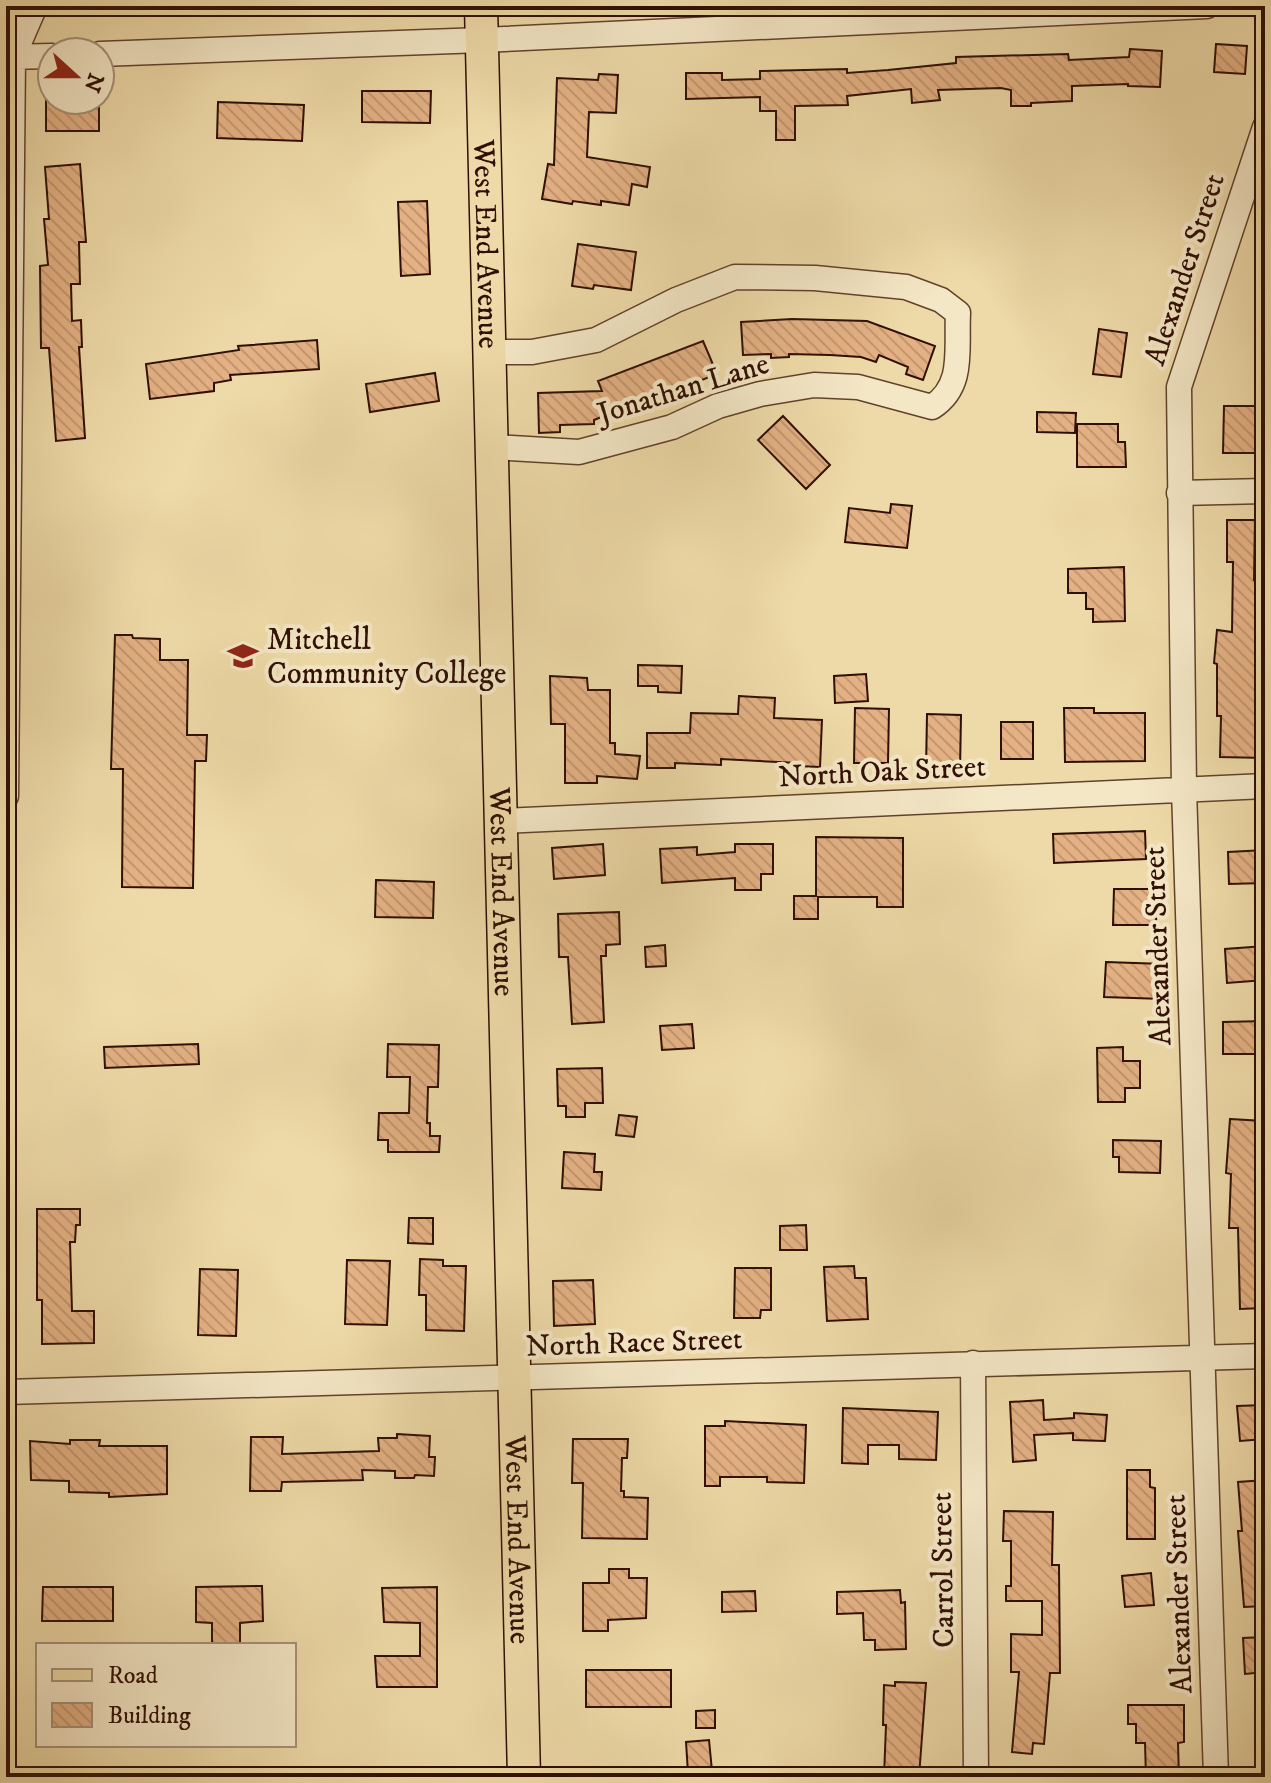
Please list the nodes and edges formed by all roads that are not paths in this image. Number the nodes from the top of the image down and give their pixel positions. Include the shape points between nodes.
1 (35, 6) edge
2 (481, 6) edge
3 (1207, 6) edge
4 (482, 40) junction
5 (116, 53) edge
6 (36, 56) edge
7 (9, 57) edge
8 (1265, 127) edge
9 (490, 352) junction
10 (493, 447) junction
11 (7, 489) edge
12 (1265, 491) edge
13 (1179, 493) junction
14 (6, 755) edge
15 (1265, 786) edge
16 (1184, 789) junction
17 (6, 796) edge
18 (502, 821) junction
19 (1265, 1356) edge
20 (1203, 1358) junction
21 (973, 1363) junction
22 (517, 1378) junction
23 (6, 1392) edge
24 (524, 1777) edge
25 (976, 1777) edge
26 (1216, 1777) edge

1 - 7 street
2 - 4 main road, West End Avenue
3 - 4 street
4 - 5 street
4 - 9 main road, West End Avenue
6 - 7 street
7 - 11 street
8 - 13 street, Alexander Street via 1179,387
9 - 10 main road, West End Avenue
9 - 10 street, Jonathan Lane via 532,352 596,340 735,277 906,287 941,300 958,313 955,380 946,398 932,407 858,387 814,385 760,394 672,427 579,452
10 - 18 main road, West End Avenue
11 - 14 street
12 - 13 street
13 - 16 street, Alexander Street
14 - 17 street
15 - 16 street, North Oak Street
16 - 18 street, North Oak Street
16 - 20 street, Alexander Street
18 - 22 main road, West End Avenue
19 - 20 street, North Race Street
20 - 21 street, North Race Street
20 - 26 street, Alexander Street
21 - 22 street, North Race Street
21 - 25 street, Carrol Street
22 - 23 street, North Race Street
22 - 24 main road, West End Avenue

